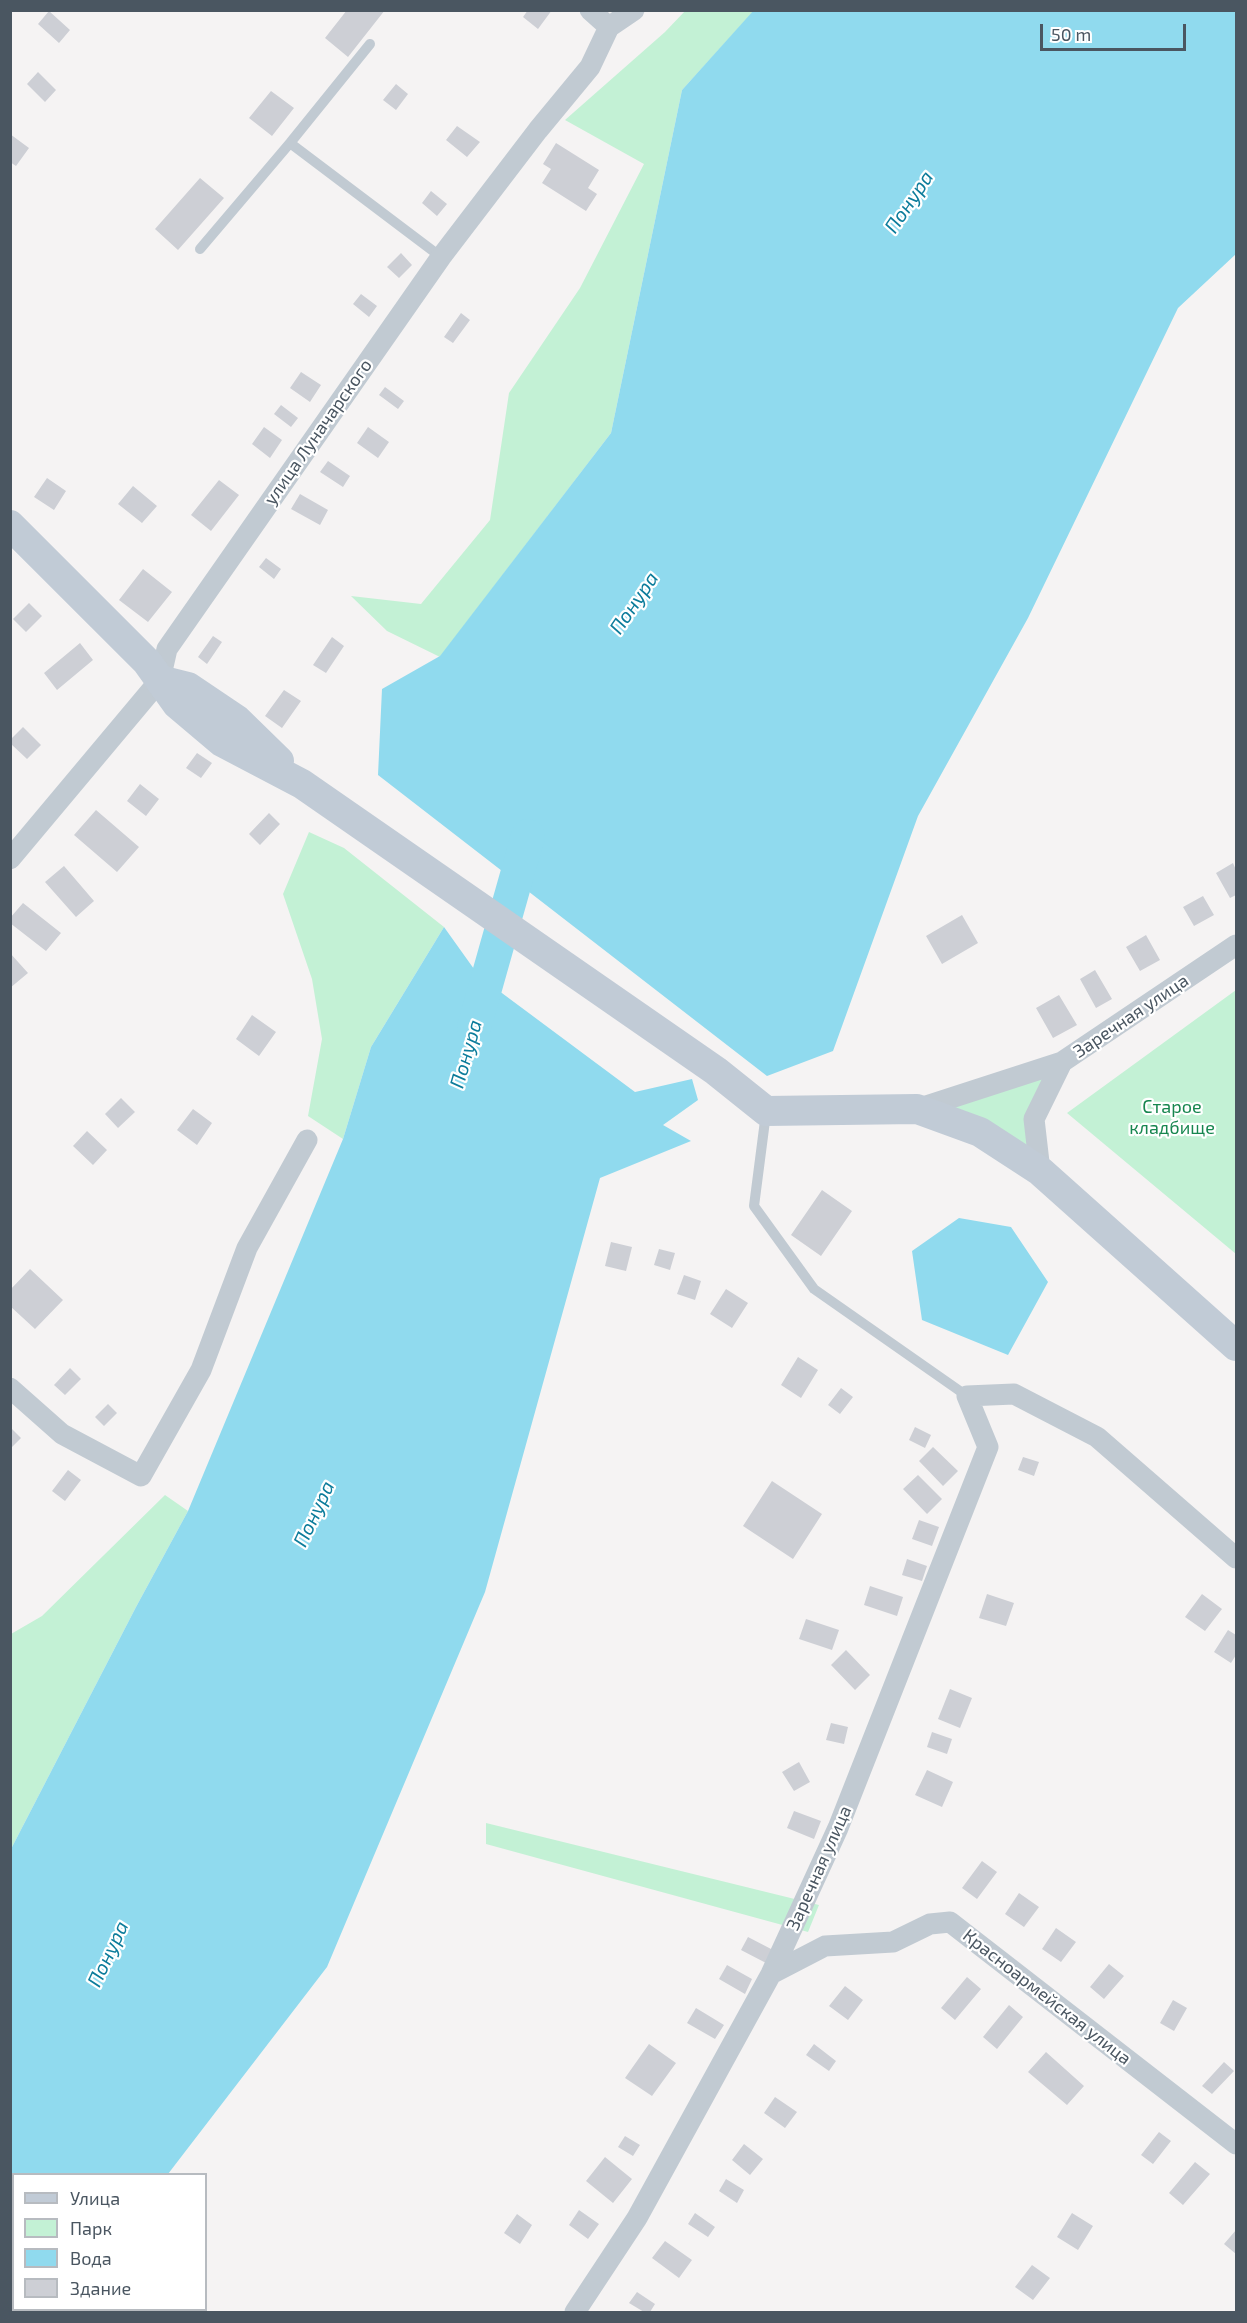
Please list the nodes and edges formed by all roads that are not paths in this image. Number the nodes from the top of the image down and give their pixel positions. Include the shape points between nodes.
1 (591, 10) edge
2 (634, 10) edge
3 (609, 27) junction
4 (370, 44) dead end
5 (290, 143) junction
6 (200, 249) dead end
7 (441, 258) junction
8 (10, 525) edge
9 (160, 680) junction
10 (10, 859) edge
11 (1236, 945) edge
12 (1062, 1062) junction
13 (917, 1109) junction
14 (766, 1110) junction
15 (307, 1140) dead end
16 (1040, 1171) junction
17 (1236, 1346) edge
18 (10, 1388) edge
19 (967, 1396) junction
20 (1236, 1558) edge
21 (771, 1974) junction
22 (1236, 2144) edge
23 (575, 2313) edge

1 - 3 street
2 - 3 street
3 - 7 street, улица Луначарского via 590,67
4 - 5 lane
5 - 6 lane
5 - 7 lane
7 - 9 street, улица Луначарского via 166,649
8 - 9 street
9 - 10 street, улица Луначарского
9 - 14 street via 188,687 237,720 302,784 716,1071
11 - 12 street, Заречная улица
12 - 13 street
12 - 16 street, Заречная улица via 1034,1119
13 - 14 street
13 - 16 street via 980,1132
14 - 19 lane via 754,1206 814,1289
15 - 18 street via 247,1248 201,1370 141,1476 62,1434
16 - 17 street
19 - 20 street via 1014,1394 1097,1437
19 - 21 street, Заречная улица via 988,1447 838,1828
21 - 22 street, Красноармейская улица via 825,1946 893,1942 930,1924 950,1922
21 - 23 street, Заречная улица via 638,2218

